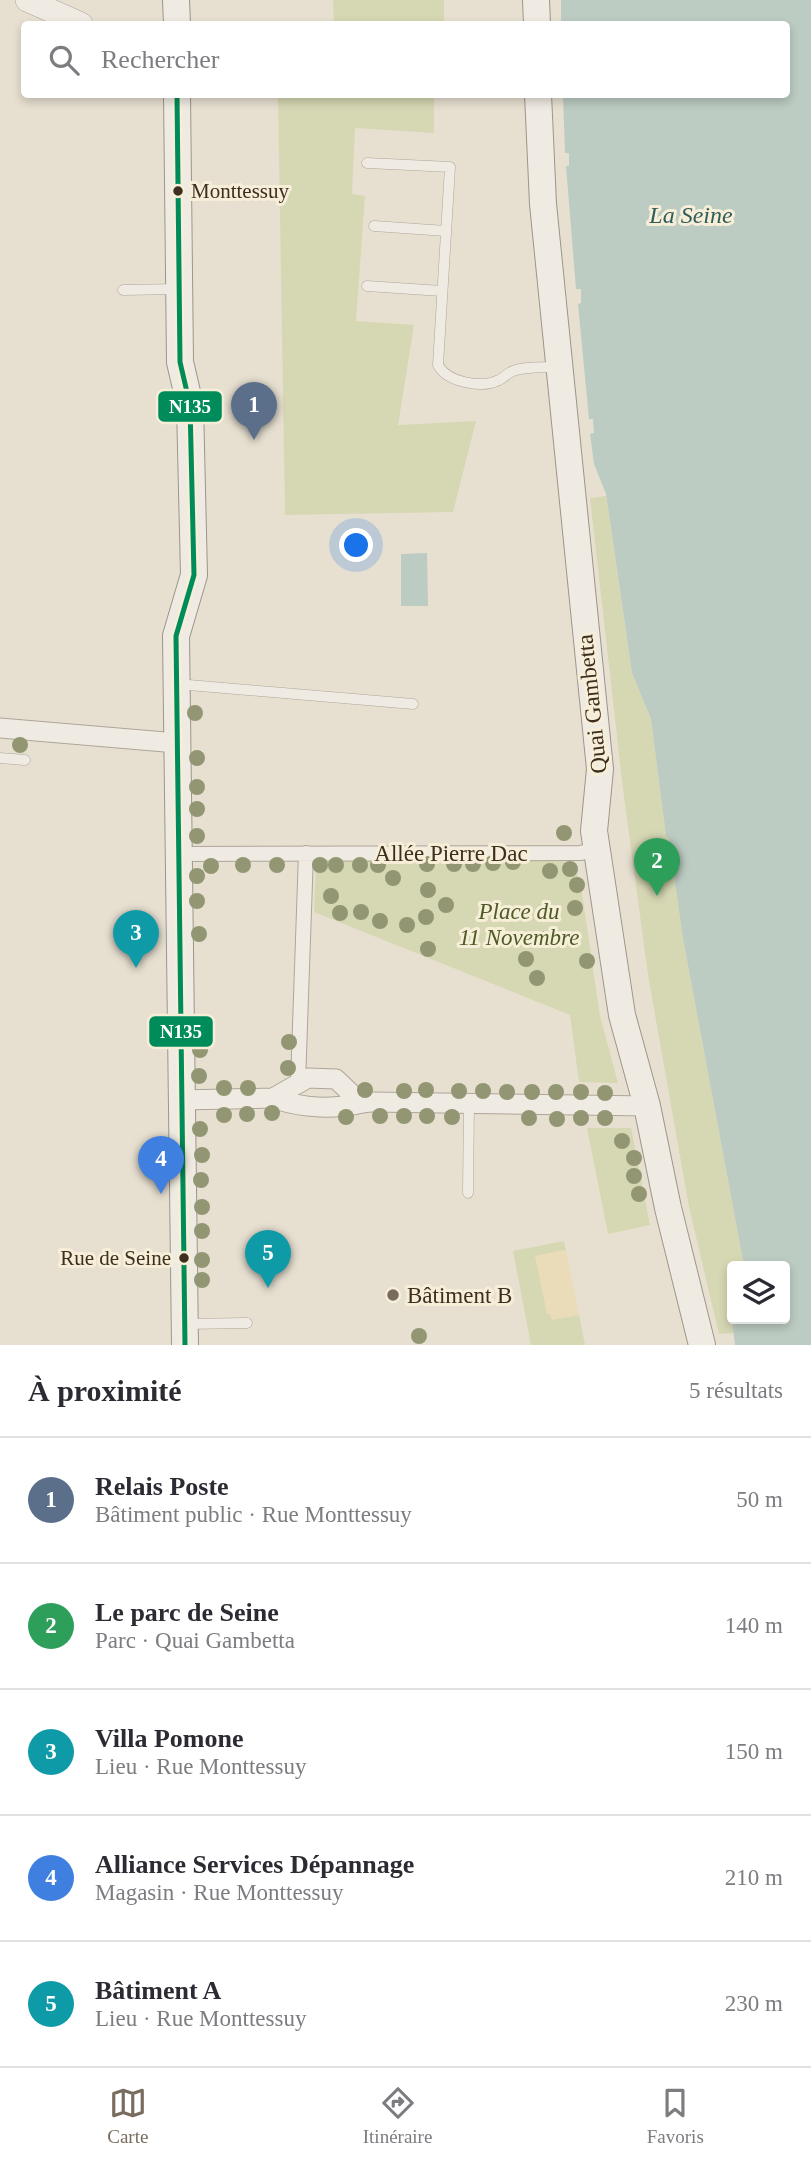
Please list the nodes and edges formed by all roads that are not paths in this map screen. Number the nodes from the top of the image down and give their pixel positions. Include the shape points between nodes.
1 (27, 0) edge
2 (176, 0) edge
3 (536, 0) edge
4 (75, 21) edge
5 (177, 21) edge
6 (537, 21) edge
7 (177, 98) edge
8 (538, 98) edge
9 (367, 163) dead end
10 (374, 226) dead end
11 (446, 231) junction
12 (367, 286) dead end
13 (179, 289) junction
14 (123, 290) dead end
15 (442, 291) junction
16 (558, 367) junction
17 (176, 684) junction
18 (413, 704) dead end
19 (0, 728) edge
20 (177, 743) junction
21 (0, 758) edge
22 (25, 760) dead end
23 (597, 850) junction
24 (306, 853) junction
25 (179, 854) junction
26 (298, 1083) junction
27 (273, 1098) junction
28 (182, 1100) junction
29 (360, 1102) junction
30 (468, 1103) junction
31 (647, 1106) junction
32 (468, 1193) dead end
33 (247, 1323) dead end
34 (185, 1335) edge
35 (702, 1345) edge

1 - 4 street
2 - 5 main road
3 - 6 main road
7 - 13 main road
8 - 16 main road, Quai Gambetta
9 - 11 lane via 450,167
10 - 11 lane
11 - 15 lane
12 - 15 lane
13 - 14 lane
13 - 17 main road via 180,362 190,405 194,575 176,636
15 - 16 lane via 438,365 443,374 463,382 487,382 513,370
16 - 23 main road, Quai Gambetta via 600,769 594,831
17 - 18 lane
17 - 20 main road
19 - 20 street
20 - 25 main road
21 - 22 lane
23 - 24 street, Allée Pierre Dac
23 - 31 main road, Quai Gambetta via 622,1015
24 - 25 street, Allée Pierre Dac
24 - 26 street
25 - 28 main road
26 - 27 street
26 - 29 street via 308,1078 336,1079
27 - 28 street
27 - 29 street via 289,1105 345,1107
28 - 34 main road
29 - 30 street
30 - 31 street
30 - 32 lane
31 - 35 main road, Quai Gambetta
33 - 34 lane

